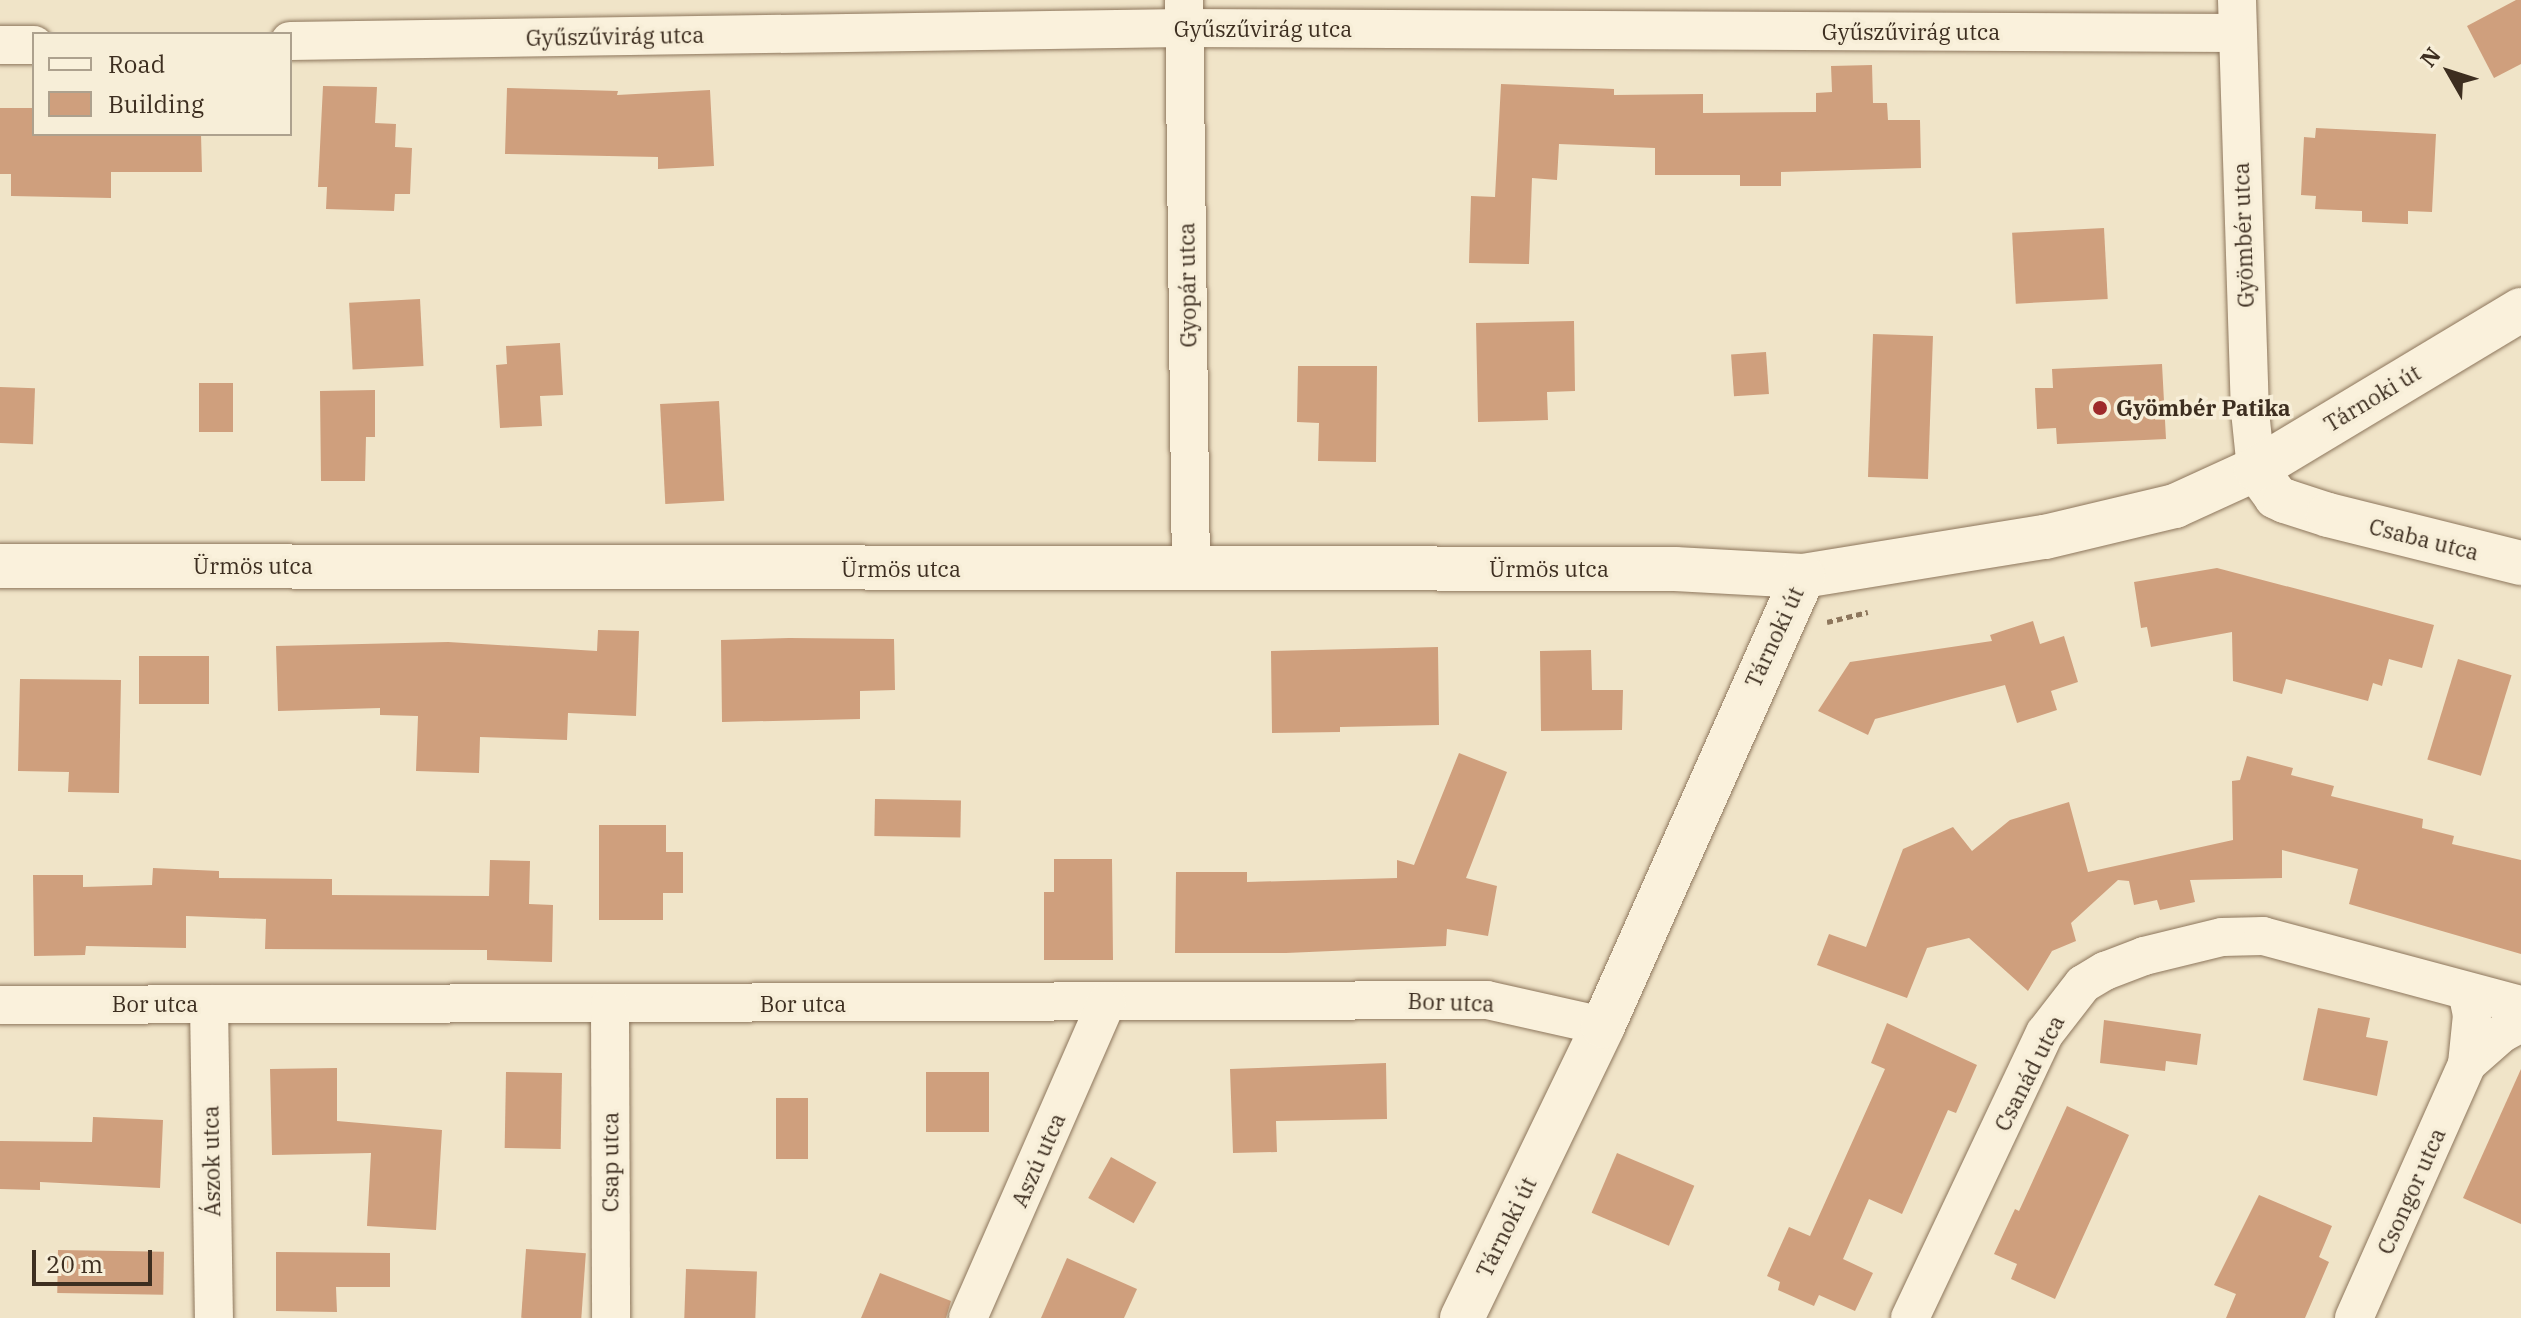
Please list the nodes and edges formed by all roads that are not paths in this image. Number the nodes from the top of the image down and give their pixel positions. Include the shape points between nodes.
1 (1184, 14) edge
2 (2237, 16) edge
3 (292, 41) edge
4 (0, 45) edge
5 (32, 45) edge
6 (2521, 310) edge
7 (2329, 424) junction
8 (2256, 469) junction
9 (2328, 515) junction
10 (2521, 563) edge
11 (0, 566) edge
12 (1191, 570) junction
13 (1803, 576) junction
14 (2467, 992) junction
15 (1107, 1002) junction
16 (209, 1004) junction
17 (0, 1005) edge
18 (610, 1005) junction
19 (2521, 1005) edge
20 (2521, 1023) edge
21 (1603, 1026) junction
22 (2467, 1064) junction
23 (214, 1318) edge
24 (611, 1318) edge
25 (968, 1318) edge
26 (1462, 1318) edge
27 (1910, 1318) edge
28 (2354, 1318) edge

1 - 2 street, Gyűszűvirág utca
1 - 3 street, Gyűszűvirág utca
1 - 12 street, Gyopár utca
2 - 8 street, Gyömbér utca
4 - 5 street
6 - 7 street, Tárnoki út
7 - 8 street, Tárnoki út
7 - 9 street via 2308,449 2302,475
8 - 9 street, Csaba utca via 2276,497
8 - 13 street, Tárnoki út via 2161,510 2045,537
9 - 10 street, Csaba utca
11 - 12 street, Ürmös utca
12 - 13 street, Ürmös utca via 1675,569
13 - 21 street, Tárnoki út
14 - 19 street, Csanád utca
14 - 22 street, Csongor utca via 2472,1015
14 - 27 street, Csanád utca via 2263,936 2211,939 2105,971 2083,984 2045,1033
15 - 18 street, Bor utca
15 - 21 street, Bor utca via 1487,1000
15 - 25 street, Aszú utca
16 - 17 street, Bor utca
16 - 18 street, Bor utca
16 - 23 street, Ászok utca
18 - 24 street, Csap utca
20 - 22 street, Csongor utca
21 - 26 street, Tárnoki út
22 - 28 street, Csongor utca

